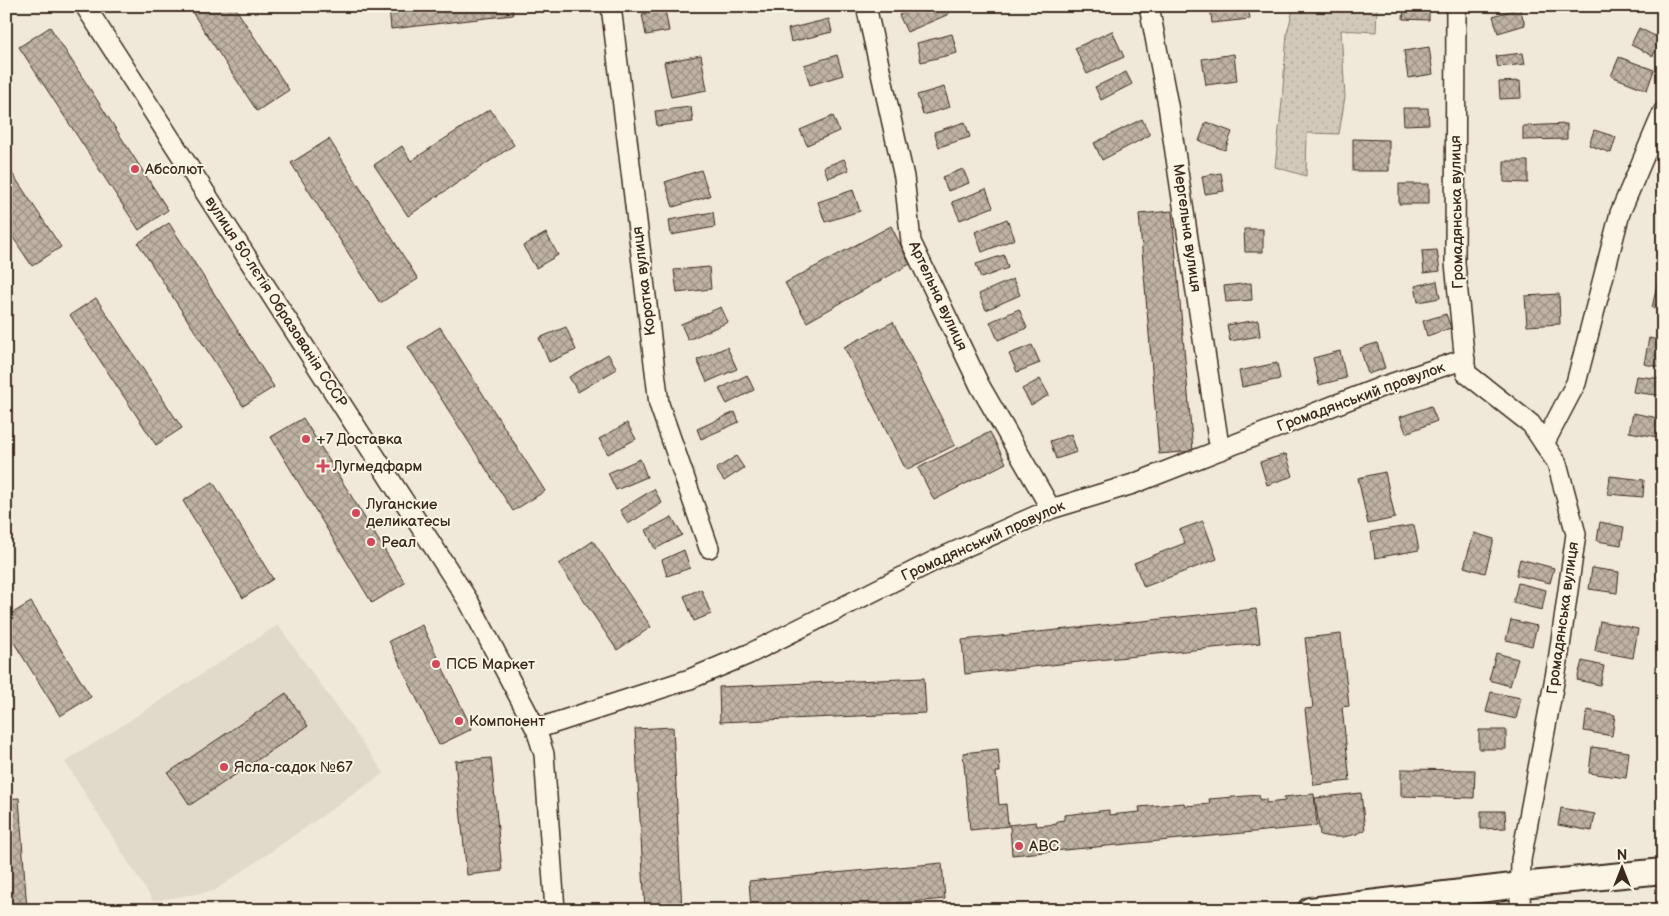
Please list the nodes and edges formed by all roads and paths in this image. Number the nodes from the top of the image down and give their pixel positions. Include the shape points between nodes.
1 (85, 6) edge
2 (611, 6) edge
3 (866, 6) edge
4 (1149, 6) edge
5 (1456, 6) edge
6 (1663, 112) edge
7 (1465, 359) junction
8 (1544, 444) junction
9 (1221, 450) junction
10 (1050, 509) junction
11 (709, 548) dead end
12 (536, 729) junction
13 (1663, 871) edge
14 (1521, 885) junction
15 (555, 910) edge
16 (1310, 910) edge
17 (1520, 910) edge

1 - 12 street, вулиця 50-лєтія Образованія СССР via 469,602
2 - 11 street, Коротка вулиця via 659,404
3 - 10 street, Артельна вулиця via 904,177 912,242 980,386
4 - 9 street, Мергельна вулиця via 1168,105
5 - 7 street, Громадянська вулиця via 1455,263
6 - 8 street via 1620,213 1576,383
7 - 8 street, Громадянська вулиця via 1466,373 1531,424
7 - 9 street, Громадянський провулок via 1381,387
8 - 14 street, Громадянська вулиця via 1557,463 1576,534 1558,661 1521,860
9 - 10 street, Громадянський провулок via 1133,484
10 - 12 street, Громадянський провулок via 936,560 740,658 690,679
12 - 15 street, вулиця 50-лєтія Образованія СССР via 544,754
13 - 14 main road
14 - 16 main road
14 - 17 street, Громадянська вулиця

